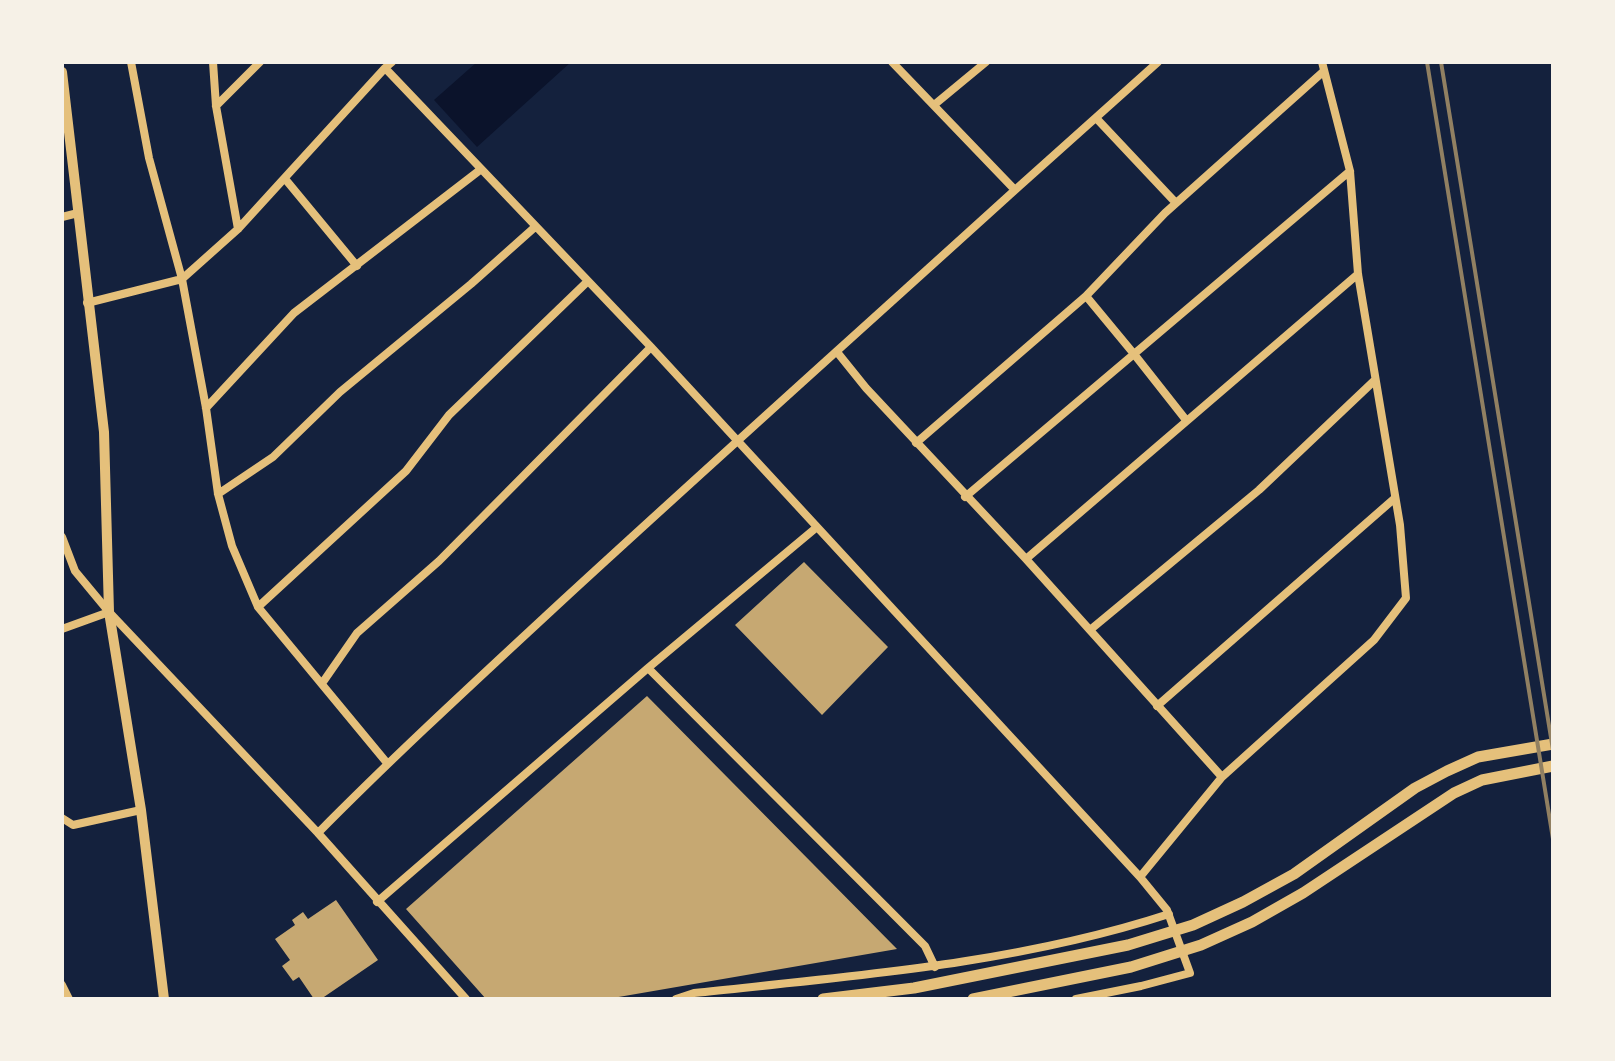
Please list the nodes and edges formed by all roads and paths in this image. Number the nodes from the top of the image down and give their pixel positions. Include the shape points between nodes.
1 (131, 62) edge
2 (213, 62) edge
3 (260, 62) edge
4 (892, 62) edge
5 (986, 62) edge
6 (1158, 62) edge
7 (388, 65) edge
8 (1323, 67) edge
9 (62, 72) edge
10 (934, 105) junction
11 (216, 106) junction
12 (1097, 119) junction
13 (480, 170) junction
14 (1350, 171) junction
15 (286, 180) junction
16 (1015, 190) junction
17 (1176, 203) junction
18 (78, 213) junction
19 (62, 217) edge
20 (535, 227) junction
21 (238, 229) junction
22 (357, 266) junction
23 (1358, 274) junction
24 (182, 279) junction
25 (588, 281) junction
26 (1086, 296) junction
27 (87, 303) junction
28 (651, 347) junction
29 (837, 352) junction
30 (1134, 354) junction
31 (1375, 380) junction
32 (206, 408) junction
33 (1186, 420) junction
34 (737, 440) junction
35 (916, 443) junction
36 (218, 494) junction
37 (965, 497) junction
38 (1395, 498) junction
39 (817, 527) junction
40 (62, 537) edge
41 (1026, 559) junction
42 (258, 607) junction
43 (109, 612) junction
44 (62, 629) edge
45 (1090, 630) junction
46 (648, 668) junction
47 (323, 682) junction
48 (1157, 706) junction
49 (1553, 744) edge
50 (387, 763) junction
51 (1553, 766) edge
52 (1222, 777) junction
53 (141, 810) junction
54 (62, 818) edge
55 (318, 833) junction
56 (1140, 877) junction
57 (377, 902) junction
58 (1169, 914) junction
59 (935, 967) junction
60 (62, 985) edge
61 (69, 999) edge
62 (164, 999) edge
63 (466, 999) edge
64 (676, 999) edge
65 (823, 999) edge
66 (973, 999) edge
67 (1076, 999) edge

1 - 24 street via 149,158
2 - 11 street
3 - 11 street
4 - 10 street
5 - 10 street
6 - 12 street
7 - 13 street
7 - 15 street
8 - 14 street
8 - 17 street
9 - 18 street
10 - 16 street
11 - 21 street
12 - 16 street
12 - 17 street
13 - 20 street
13 - 22 street
14 - 23 street
14 - 30 street
15 - 21 street
15 - 22 street
16 - 29 street
17 - 26 street
18 - 19 street
18 - 27 street
20 - 25 street
20 - 36 street via 340,392 273,457
21 - 24 street
22 - 32 street via 294,313
23 - 31 street
23 - 33 street
24 - 27 street
24 - 32 street
25 - 28 street
25 - 42 street via 449,415 406,471
26 - 30 street
26 - 35 street
27 - 43 street via 104,432
28 - 34 street
28 - 47 street via 439,561 357,633
29 - 34 street
29 - 35 street
30 - 33 street
30 - 37 street
31 - 38 street
31 - 45 street via 1259,490
32 - 36 street
33 - 41 street
34 - 39 street
34 - 50 street
35 - 37 street
36 - 42 street via 232,546
37 - 41 street
38 - 48 street
38 - 52 street via 1406,598 1374,640
39 - 46 street
39 - 56 street
40 - 43 street via 75,571
41 - 45 street
42 - 47 street
43 - 44 street
43 - 53 street
43 - 55 street
45 - 48 street
46 - 57 street
46 - 59 street via 925,946
47 - 50 street
48 - 52 street
49 - 65 main road via 1478,757 1447,771 1294,874 1193,925 1128,945 914,988
50 - 55 street
51 - 66 main road via 1482,780 1454,793 1303,893 1201,945 1131,967
52 - 56 street
53 - 54 street via 73,825
53 - 62 street
55 - 57 street
56 - 58 street
57 - 63 street
58 - 59 street via 1124,929
58 - 67 street via 1190,973
59 - 64 street
60 - 61 street

